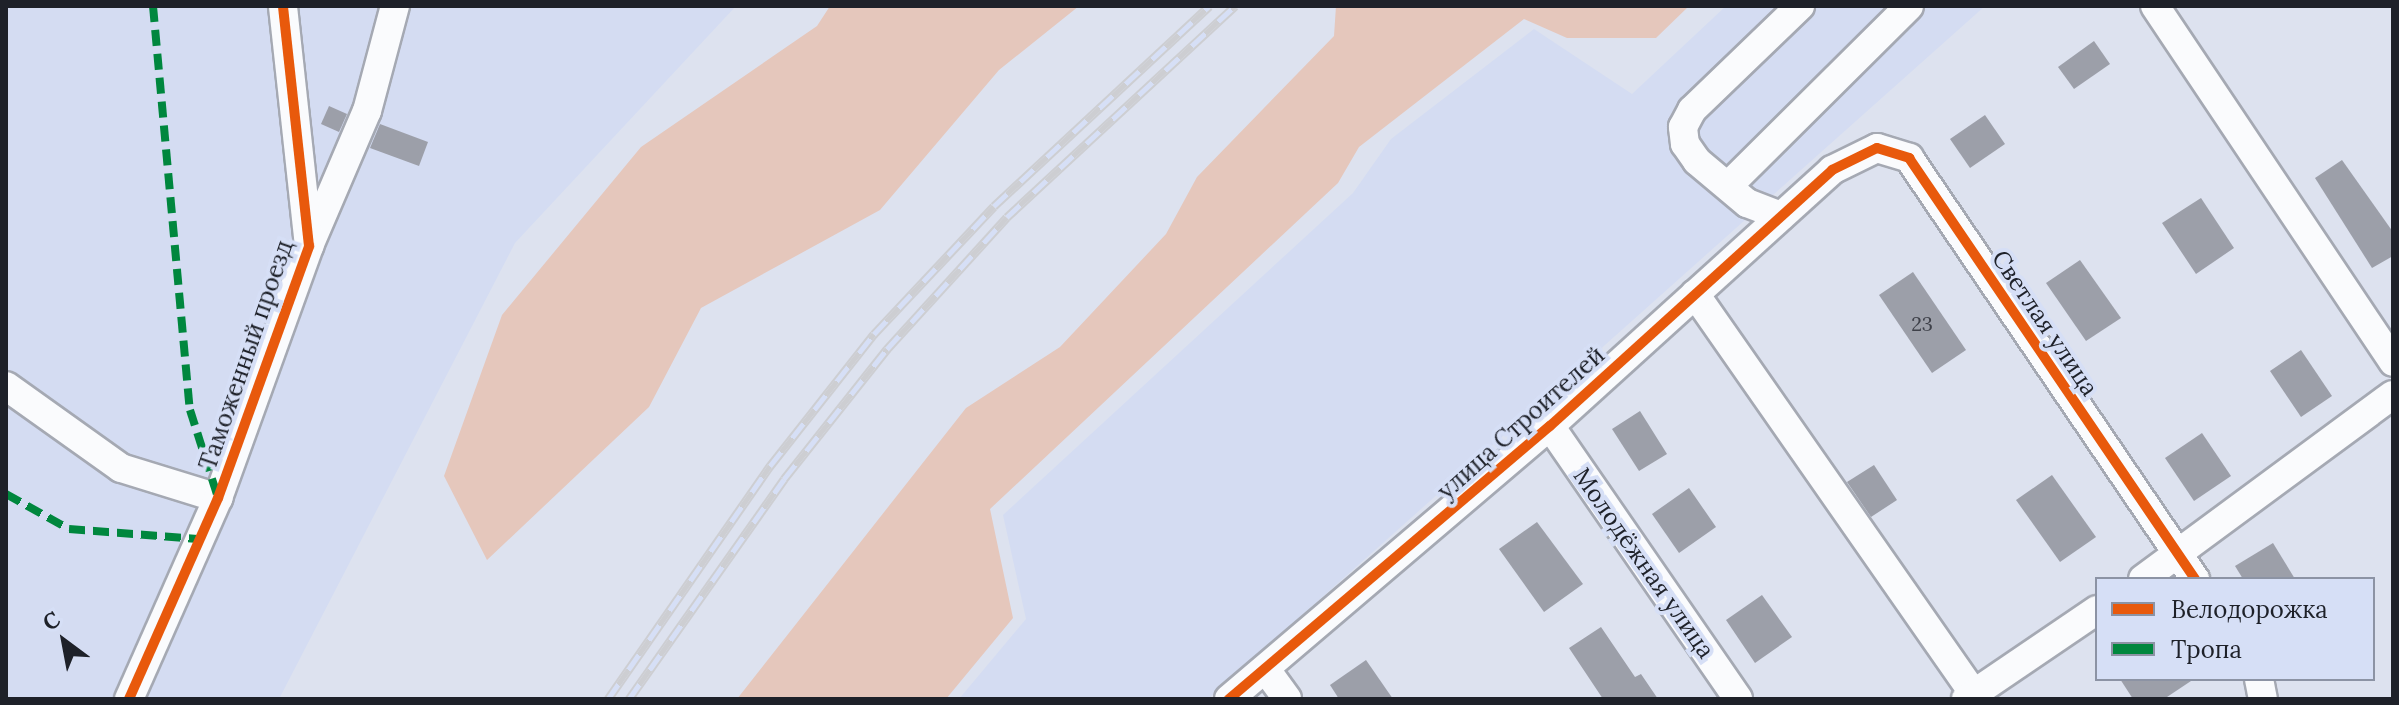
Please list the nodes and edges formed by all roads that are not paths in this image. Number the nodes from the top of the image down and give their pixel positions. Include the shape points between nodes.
1 (283, 6) edge
2 (395, 6) edge
3 (1800, 6) edge
4 (1909, 6) edge
5 (2155, 6) edge
6 (1832, 170) joint
7 (1728, 186) junction
8 (1781, 216) junction
9 (309, 246) junction
10 (1695, 294) junction
11 (2393, 362) edge
12 (6, 386) edge
13 (2393, 395) edge
14 (1550, 426) junction
15 (218, 498) junction
16 (2179, 554) junction
17 (2146, 577) edge
18 (2194, 577) edge
19 (2095, 611) edge
20 (1267, 671) junction
21 (1973, 697) edge
22 (129, 699) edge
23 (1229, 699) edge
24 (1287, 699) edge
25 (1738, 699) edge

1 - 9 street, Таможенный проезд
2 - 9 street via 367,111
3 - 7 street via 1692,110 1683,127 1685,144 1697,161
4 - 7 street
5 - 11 street
6 - 8 street, улица Строителей
6 - 16 street, Светлая улица via 1877,148 1909,158
7 - 8 street via 1747,203
8 - 10 street, улица Строителей
9 - 15 street, Таможенный проезд
10 - 14 street, улица Строителей
10 - 21 street
12 - 15 street via 121,468
13 - 16 street
14 - 20 street, улица Строителей
14 - 25 street, Молодёжная улица
15 - 22 street, Таможенный проезд
16 - 17 street
16 - 18 street, Светлая улица
19 - 21 street
20 - 23 street, улица Строителей
20 - 24 street

